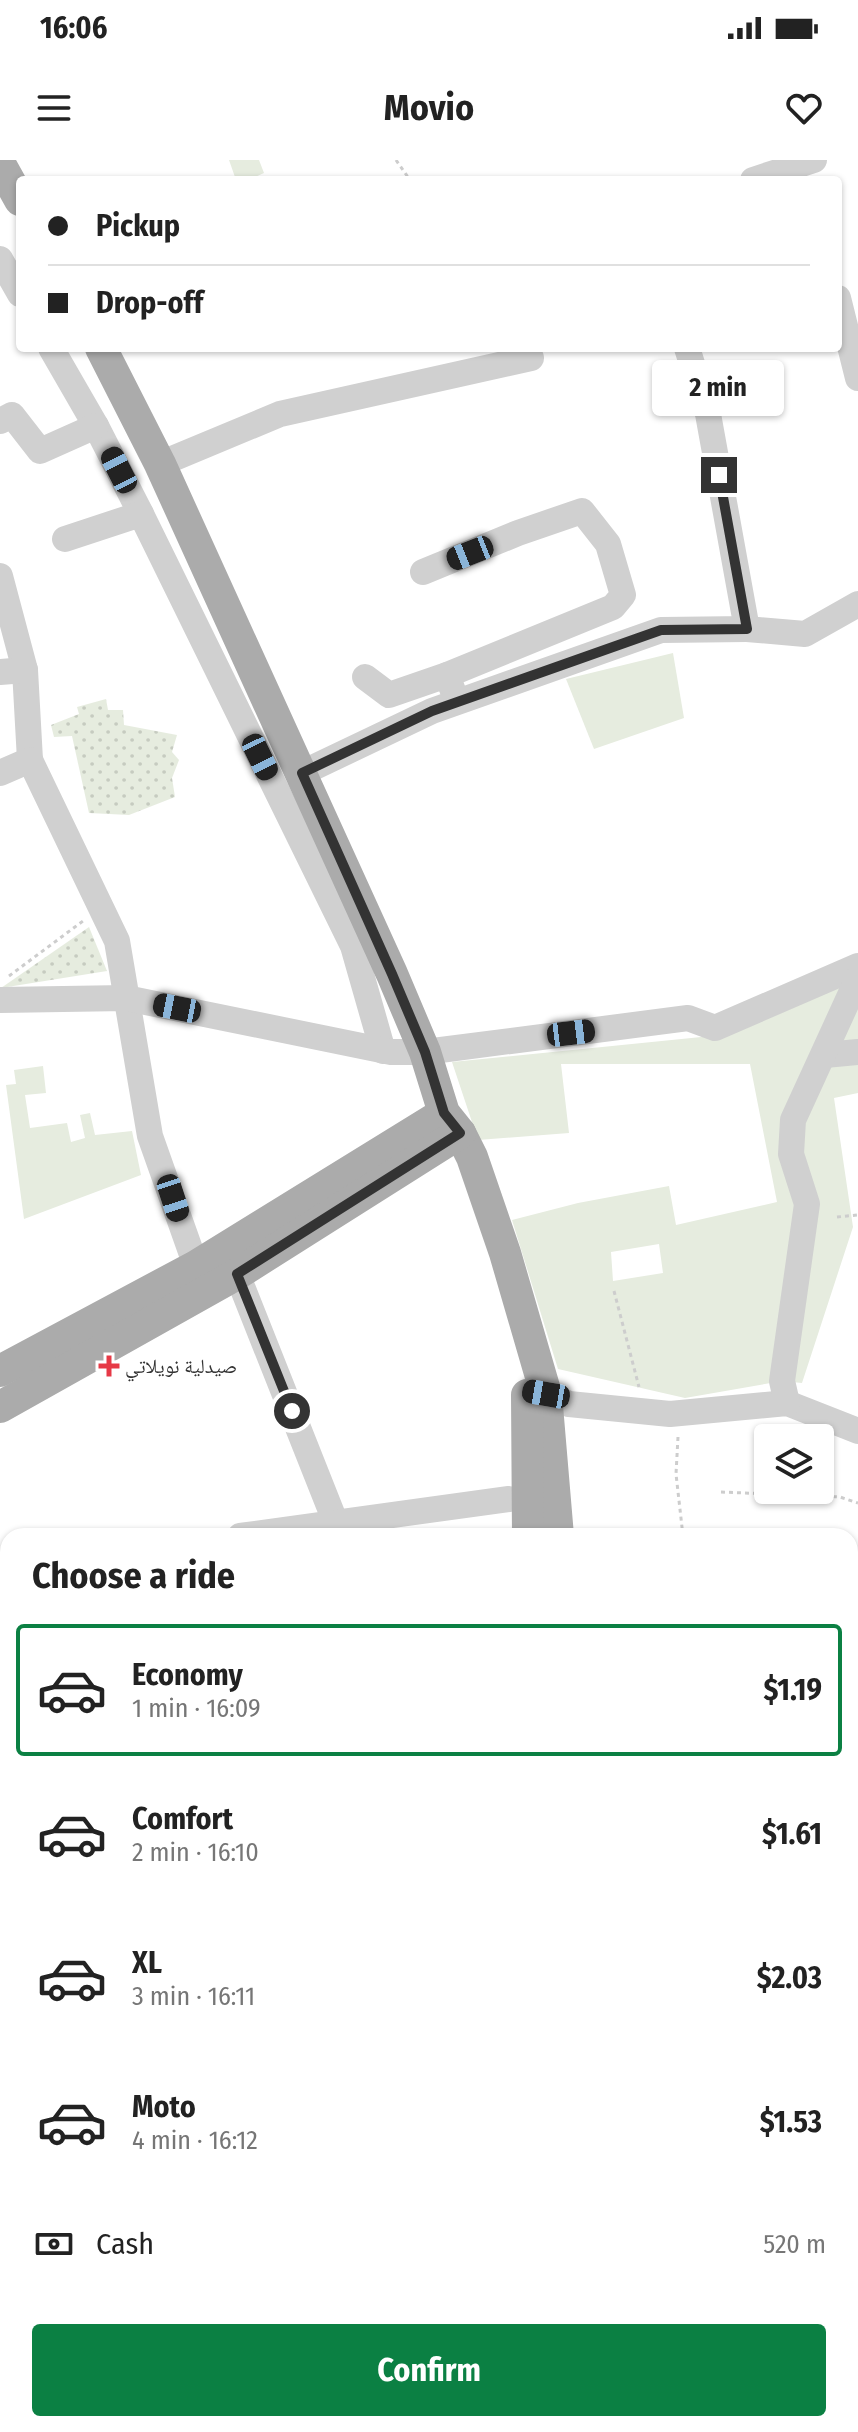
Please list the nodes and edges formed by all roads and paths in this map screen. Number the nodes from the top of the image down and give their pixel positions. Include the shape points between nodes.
1 (809, 167) edge
2 (770, 176) edge
3 (0, 259) edge
4 (16, 287) edge
5 (842, 314) edge
6 (53, 352) edge
7 (688, 352) edge
8 (105, 353) edge
9 (531, 358) dead end
10 (858, 378) edge
11 (73, 386) junction
12 (0, 421) edge
13 (96, 426) junction
14 (160, 464) junction
15 (141, 514) junction
16 (65, 539) dead end
17 (423, 572) dead end
18 (0, 576) edge
19 (858, 604) edge
20 (747, 629) junction
21 (13, 671) edge
22 (447, 675) junction
23 (365, 677) dead end
24 (457, 702) junction
25 (30, 760) junction
26 (0, 773) edge
27 (302, 773) junction
28 (101, 908) junction
29 (858, 966) edge
30 (858, 978) edge
31 (0, 983) edge
32 (126, 998) junction
33 (0, 1000) edge
34 (383, 1051) junction
35 (425, 1052) junction
36 (858, 1052) edge
37 (825, 1055) junction
38 (452, 1123) junction
39 (858, 1215) edge
40 (837, 1217) dead end
41 (196, 1266) junction
42 (237, 1274) junction
43 (614, 1291) dead end
44 (0, 1371) edge
45 (536, 1392) junction
46 (787, 1403) junction
47 (0, 1407) edge
48 (645, 1411) junction
49 (679, 1413) junction
50 (858, 1431) edge
51 (721, 1492) dead end
52 (509, 1499) dead end
53 (858, 1503) edge
54 (335, 1521) junction
55 (291, 1528) edge
56 (528, 1528) edge
57 (557, 1528) edge
58 (682, 1528) edge

1 - 2 street
3 - 4 street
5 - 10 street
6 - 11 street
7 - 20 street via 708,414
8 - 11 street
8 - 14 main road
9 - 14 street via 280,414
11 - 13 street
12 - 13 street via 12,415 40,451
13 - 15 street
14 - 27 main road
15 - 16 street
15 - 34 street via 353,946
17 - 22 street via 582,511 608,544 623,595 613,607
18 - 21 street
19 - 20 street via 805,634
20 - 24 street via 661,630
21 - 25 street
22 - 23 street via 389,695
22 - 24 street
24 - 27 street
25 - 26 street
25 - 28 street
27 - 35 main road
28 - 31 path
28 - 32 street via 117,941
29 - 35 street via 715,1028 688,1018
30 - 37 street
32 - 33 street
32 - 34 street
32 - 41 street via 150,1136
34 - 35 street
35 - 38 main road
36 - 37 street
37 - 46 street via 793,1120 791,1154 807,1204 782,1381
38 - 41 main road
38 - 42 main road
38 - 45 main road via 453,1165
39 - 40 path
41 - 44 main road
42 - 47 main road
42 - 54 street
43 - 48 path
45 - 48 street via 569,1404
45 - 56 main road
45 - 57 main road
46 - 49 street
46 - 50 street
48 - 49 street
49 - 58 path via 676,1474
51 - 53 path via 840,1497
52 - 54 street
54 - 55 street

